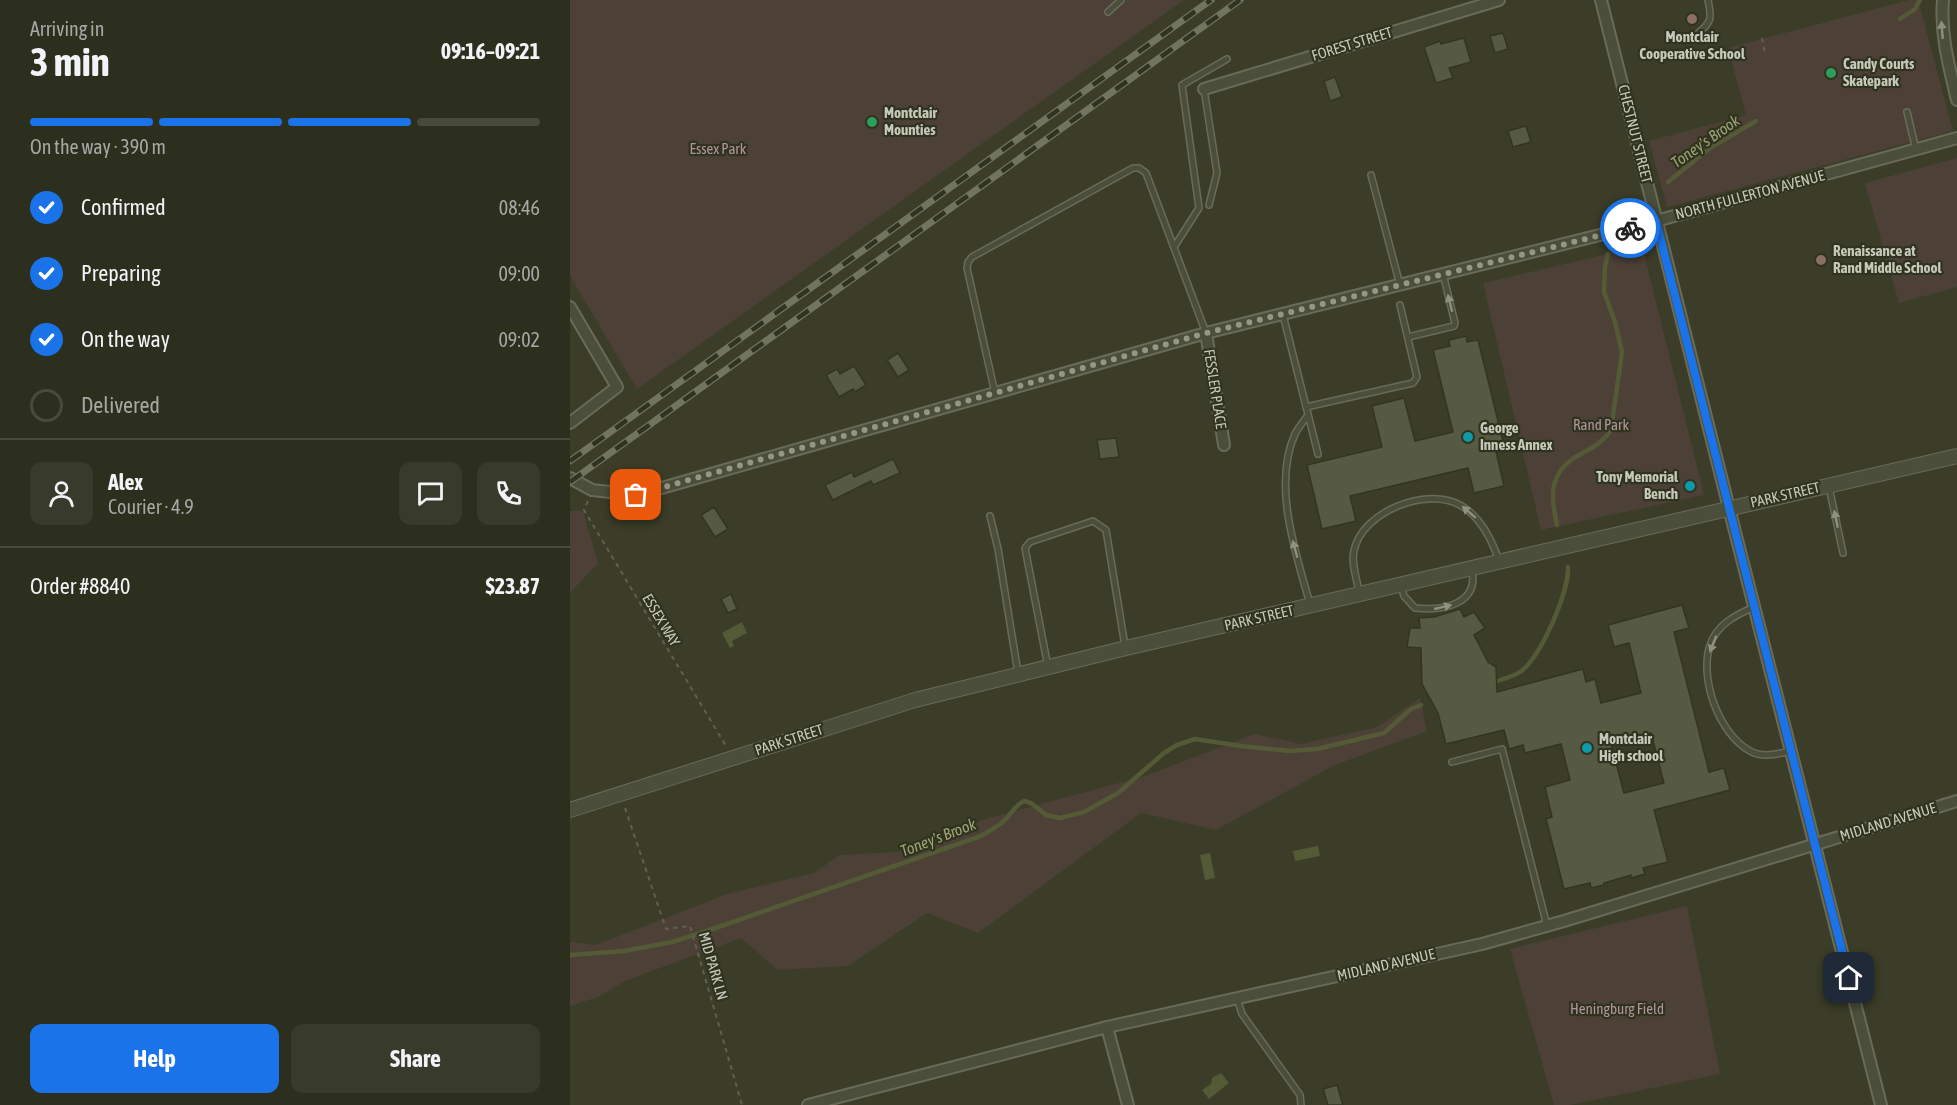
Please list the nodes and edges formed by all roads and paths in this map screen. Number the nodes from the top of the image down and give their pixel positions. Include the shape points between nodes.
1 (1121, 0) edge
2 (1499, 0) edge
3 (1601, 0) edge
4 (1708, 0) edge
5 (1943, 0) edge
6 (1108, 12) dead end
7 (1696, 35) dead end
8 (1762, 38) dead end
9 (1765, 53) dead end
10 (1227, 59) dead end
11 (1204, 89) joint
12 (1957, 100) edge
13 (1907, 112) dead end
14 (1957, 138) edge
15 (1916, 150) junction
16 (1371, 175) dead end
17 (1209, 205) dead end
18 (1656, 221) junction
19 (1174, 247) junction
20 (1443, 274) junction
21 (1400, 285) junction
22 (1400, 305) dead end
23 (570, 308) edge
24 (1283, 315) junction
25 (1206, 333) junction
26 (1408, 337) junction
27 (995, 393) junction
28 (1306, 407) junction
29 (1308, 415) junction
30 (570, 423) edge
31 (1224, 445) dead end
32 (1318, 454) dead end
33 (1957, 456) edge
34 (570, 478) edge
35 (1829, 485) junction
36 (592, 490) junction
37 (1729, 508) junction
38 (990, 516) dead end
39 (1843, 553) dead end
40 (1499, 561) junction
41 (1471, 567) junction
42 (1401, 584) junction
43 (1359, 594) junction
44 (1310, 606) junction
45 (1754, 607) junction
46 (1126, 648) junction
47 (1048, 667) junction
48 (1018, 674) junction
49 (1791, 751) junction
50 (734, 758) junction
51 (1452, 762) dead end
52 (620, 794) junction
53 (1957, 801) edge
54 (570, 810) edge
55 (1814, 845) junction
56 (1547, 926) junction
57 (1237, 998) junction
58 (1107, 1027) junction
59 (742, 1105) edge
60 (808, 1105) edge
61 (1128, 1105) edge
62 (1301, 1105) edge
63 (1881, 1105) edge

1 - 6 lane
2 - 11 street, FOREST STREET
3 - 18 street, CHESTNUT STREET
4 - 7 lane via 1711,17
12 -> 5 street via 1944,44
8 - 9 path
10 - 19 lane via 1182,85 1199,208
11 - 17 lane via 1218,173
13 - 15 lane
14 - 15 street, NORTH FULLERTON AVENUE
15 - 18 street, NORTH FULLERTON AVENUE
16 - 21 lane
18 - 20 street, NORTH FULLERTON AVENUE
18 - 37 street, CHESTNUT STREET
19 - 25 lane
19 - 27 lane via 1146,173 1133,168 972,257 967,268
20 - 21 street, NORTH FULLERTON AVENUE
26 -> 20 lane via 1454,326
21 - 24 street, NORTH FULLERTON AVENUE
22 - 26 lane
23 - 30 street via 617,387
24 - 25 street, NORTH FULLERTON AVENUE
24 - 28 lane
25 - 27 street, NORTH FULLERTON AVENUE
25 - 31 street, FESSLER PLACE
26 - 28 lane via 1417,377 1413,383
27 - 36 street, NORTH FULLERTON AVENUE via 636,495
28 - 29 lane
29 - 32 lane
44 -> 29 lane via 1292,534 1286,470 1295,434
33 - 35 street, PARK STREET
34 - 36 street, NORTH FULLERTON AVENUE
35 - 37 street, PARK STREET
39 -> 35 lane
36 - 50 path, ESSEX WAY via 584,510
37 - 40 street, PARK STREET
37 - 45 street, CHESTNUT STREET
38 - 48 lane
40 - 41 street, PARK STREET
40 -> 43 lane via 1473,514 1459,504 1436,497 1419,499 1393,508 1373,521 1356,543 1353,554
41 - 42 street, PARK STREET
42 -> 41 lane via 1404,596 1415,608 1436,609 1467,597 1474,580
42 - 43 street, PARK STREET
43 - 44 street, PARK STREET
44 - 46 street, PARK STREET
45 - 49 street, CHESTNUT STREET
45 -> 49 lane via 1729,618 1710,644 1709,687 1723,723 1751,752 1776,755
46 - 47 street, PARK STREET
46 - 47 lane via 1106,530 1093,521 1030,542 1025,548
47 - 48 street, PARK STREET
48 - 50 street, PARK STREET via 915,699
49 - 55 street, CHESTNUT STREET
50 - 52 street, PARK STREET
51 - 56 lane via 1502,749
52 - 54 street, PARK STREET
52 - 59 path, MID PARK LN via 666,929 690,926
53 - 55 street, MIDLAND AVENUE
55 - 56 street, MIDLAND AVENUE
55 - 63 street, CHESTNUT STREET
56 - 57 street, MIDLAND AVENUE
57 - 58 street, MIDLAND AVENUE
57 - 62 lane via 1242,1014 1300,1095
58 - 60 street, MIDLAND AVENUE
58 - 61 street

